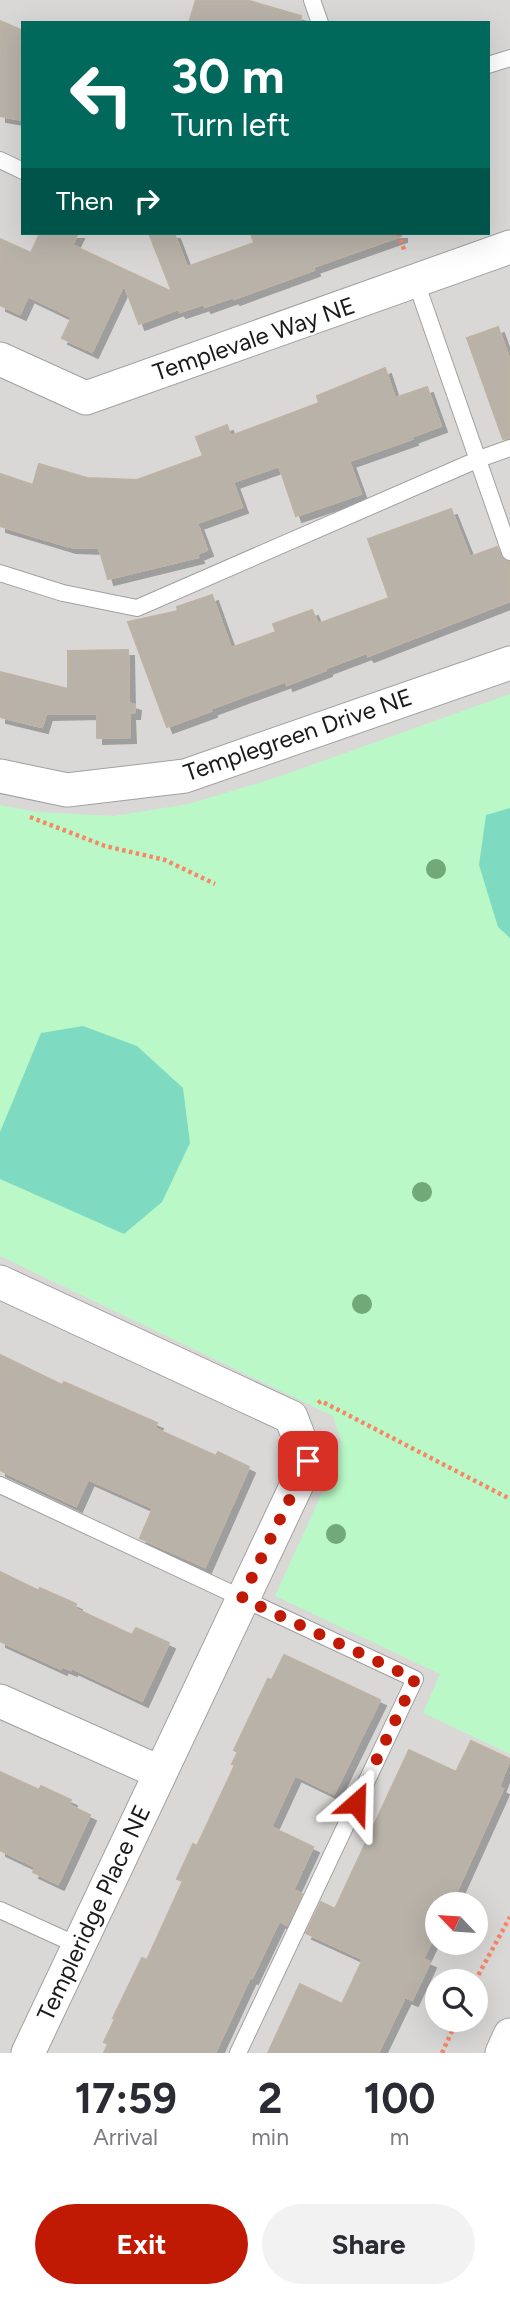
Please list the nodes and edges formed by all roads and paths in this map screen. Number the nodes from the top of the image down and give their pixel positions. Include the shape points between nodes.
1 (312, 0) edge
2 (319, 21) edge
3 (510, 58) edge
4 (490, 64) edge
5 (0, 160) edge
6 (21, 170) edge
7 (510, 247) edge
8 (416, 282) junction
9 (0, 359) edge
10 (510, 448) edge
11 (479, 459) junction
12 (510, 552) edge
13 (0, 573) edge
14 (510, 663) edge
15 (0, 776) edge
16 (27, 816) dead end
17 (215, 884) dead end
18 (0, 1282) edge
19 (291, 1417) junction
20 (0, 1485) edge
21 (510, 1499) edge
22 (242, 1598) junction
23 (0, 1700) edge
24 (159, 1773) junction
25 (0, 1910) edge
26 (510, 1917) edge
27 (79, 1946) junction
28 (482, 1969) edge
29 (452, 2032) edge
30 (510, 2035) edge
31 (28, 2053) edge
32 (238, 2053) edge
33 (442, 2053) edge
34 (502, 2053) edge

1 - 2 lane
3 - 4 lane
5 - 6 lane
7 - 8 street, Templevale Way NE
8 - 9 street, Templevale Way NE via 86,398
8 - 11 lane
10 - 11 lane
11 - 12 lane
11 - 13 lane via 137,608 63,593
14 - 15 street, Templegreen Drive NE via 185,776 67,790
16 - 17 path via 105,846 165,860
18 - 19 street
19 - 21 path via 321,1401
19 - 22 street, Templeridge Place NE via 308,1461
20 - 22 lane
22 - 24 street, Templeridge Place NE
22 - 32 lane via 415,1679
23 - 24 street
24 - 27 street, Templeridge Place NE
25 - 27 lane
26 - 28 path
27 - 31 street, Templeridge Place NE
29 - 33 path
30 - 34 street

